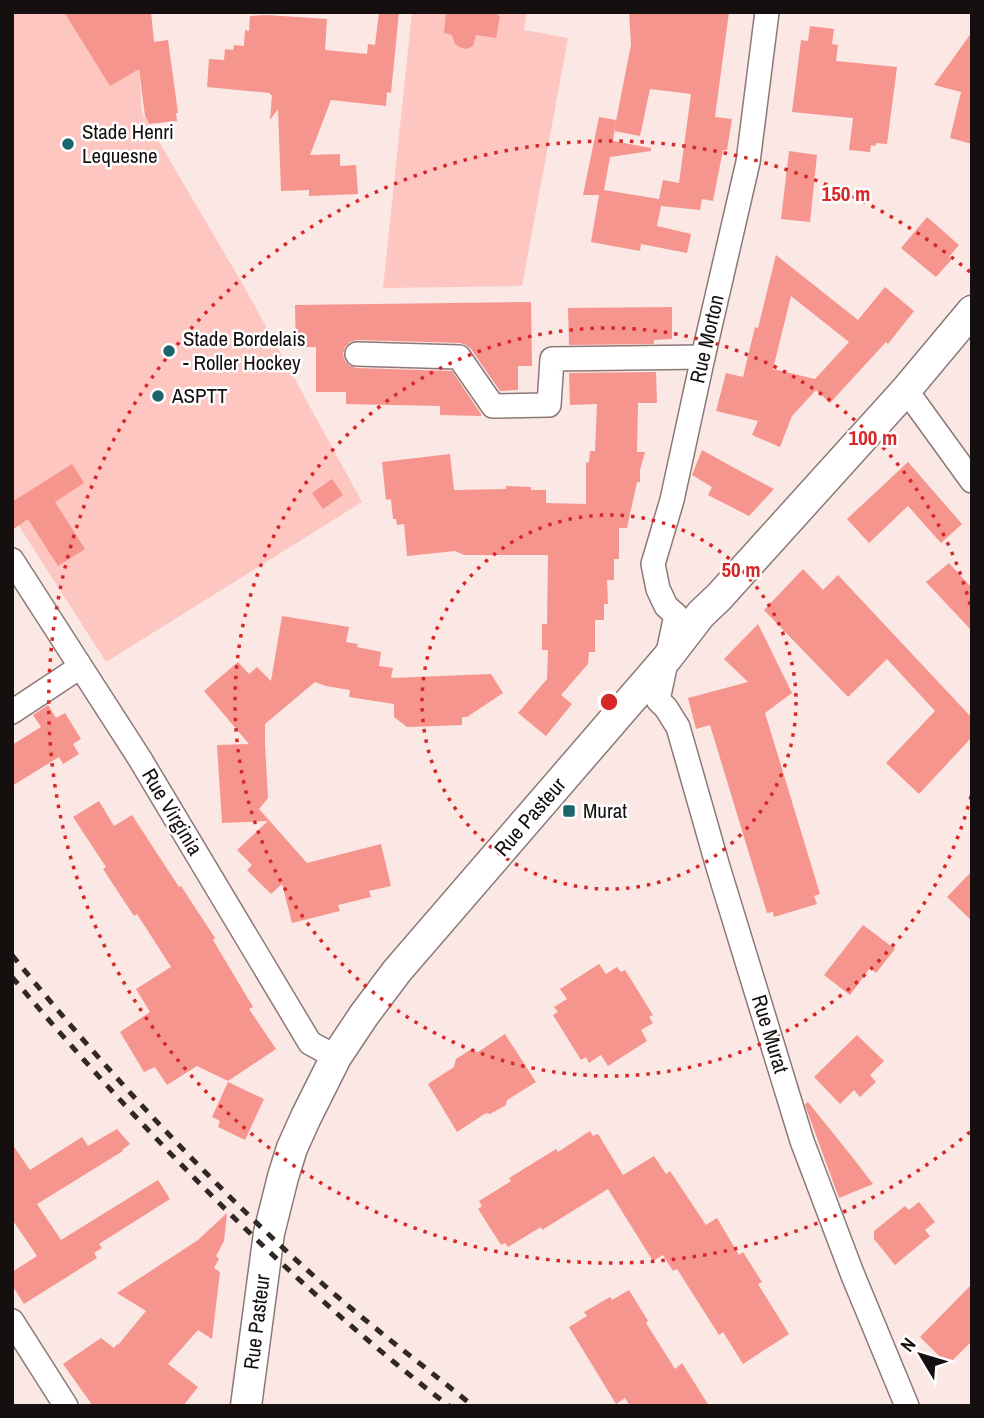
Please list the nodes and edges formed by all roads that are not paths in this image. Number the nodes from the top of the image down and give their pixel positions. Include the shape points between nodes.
1 (766, 12) edge
2 (972, 311) edge
3 (357, 354) dead end
4 (703, 357) junction
5 (906, 390) junction
6 (972, 481) edge
7 (12, 560) edge
8 (667, 658) junction
9 (80, 667) junction
10 (12, 712) edge
11 (336, 1057) junction
12 (12, 1321) edge
13 (66, 1406) edge
14 (246, 1406) edge
15 (907, 1406) edge

1 - 4 street, Rue Morton via 748,162
2 - 5 street, Rue Pasteur
3 - 4 street via 459,357 493,405 549,405 552,359
4 - 8 street, Rue Morton via 653,564 658,589 676,615
5 - 6 street
5 - 8 street, Rue Pasteur via 701,614
7 - 9 street, Rue Virginia
8 - 11 street, Rue Pasteur via 397,971
8 - 15 street, Rue Murat via 658,700 678,727 802,1141
9 - 10 street
9 - 11 street, Rue Virginia via 310,1043
11 - 14 street, Rue Pasteur via 292,1149 274,1209
12 - 13 street

